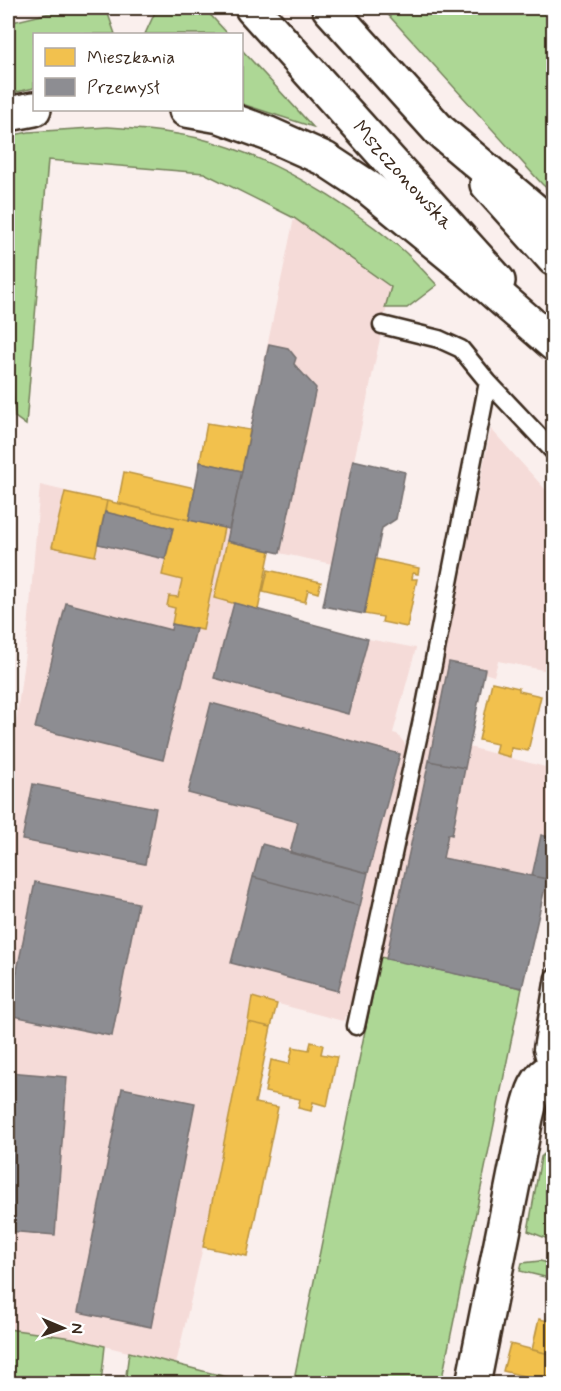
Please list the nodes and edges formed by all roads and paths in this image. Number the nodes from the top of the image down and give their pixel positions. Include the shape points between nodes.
1 (252, 8) edge
2 (328, 8) edge
3 (33, 109) edge
4 (192, 111) edge
5 (8, 114) edge
6 (438, 130) junction
7 (554, 227) edge
8 (554, 258) edge
9 (382, 325) dead end
10 (554, 344) edge
11 (488, 382) junction
12 (554, 452) edge
13 (554, 977) edge
14 (356, 1026) dead end
15 (551, 1070) edge
16 (473, 1383) edge

1 - 10 main road, Mszczonowska
2 - 6 main road
3 - 5 main road
4 - 10 main road via 220,116 325,159 369,188
6 - 7 main road
6 - 8 main road
9 - 11 lane via 439,339 461,349
11 - 12 lane
11 - 14 lane via 426,701
13 - 15 lane via 542,1049
15 - 16 main road via 536,1085 526,1118

